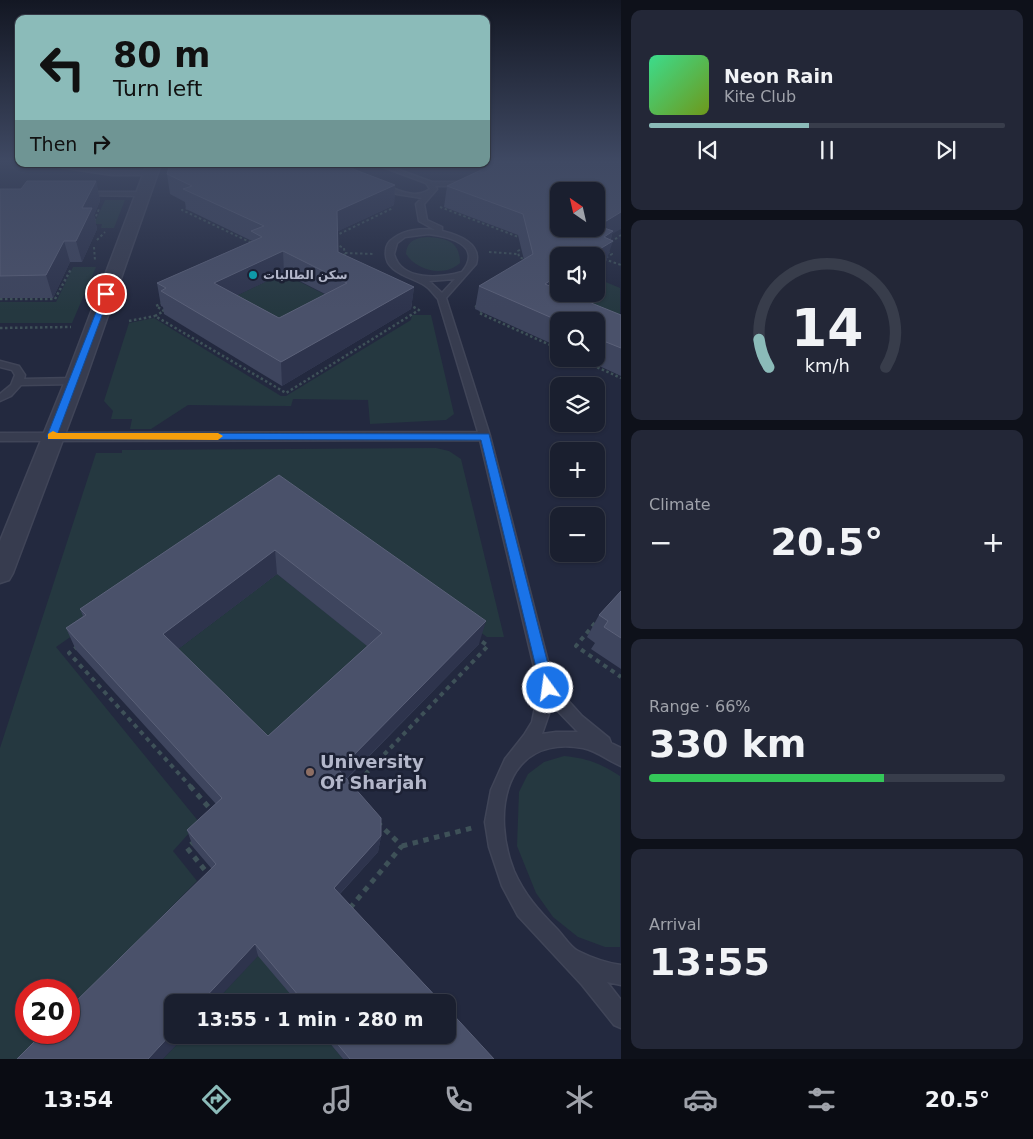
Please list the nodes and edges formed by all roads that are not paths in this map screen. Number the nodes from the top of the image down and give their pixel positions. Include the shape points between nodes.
1 (137, 211) edge
2 (421, 211) edge
3 (423, 221) junction
4 (405, 234) junction
5 (448, 234) junction
6 (464, 274) junction
7 (412, 275) junction
8 (442, 298) junction
9 (0, 364) edge
10 (75, 381) junction
11 (19, 382) junction
12 (0, 398) edge
13 (52, 436) junction
14 (485, 436) junction
15 (0, 437) edge
16 (0, 573) edge
17 (548, 688) junction
18 (616, 754) edge
19 (518, 755) junction
20 (562, 949) junction
21 (620, 975) edge
22 (620, 1018) edge

1 - 10 street
2 - 3 lane
3 - 4 lane
3 - 5 lane
4 - 5 lane via 426,230
4 - 7 lane via 390,247 389,255 400,269
5 - 6 lane via 471,250 474,258
6 - 7 lane via 439,279
6 - 8 lane
7 - 8 lane via 430,285
8 - 14 lane
9 - 11 lane via 16,368
10 - 11 lane
10 - 13 street
11 - 12 lane
13 - 14 lane
13 - 15 lane
13 - 16 street
14 - 17 lane
17 - 18 lane via 576,721
17 - 19 lane via 540,724
18 - 19 lane via 592,742 571,739 533,745
19 - 20 lane via 500,785 494,823 502,866 526,910
20 - 21 lane via 586,965
20 - 22 lane via 590,977

